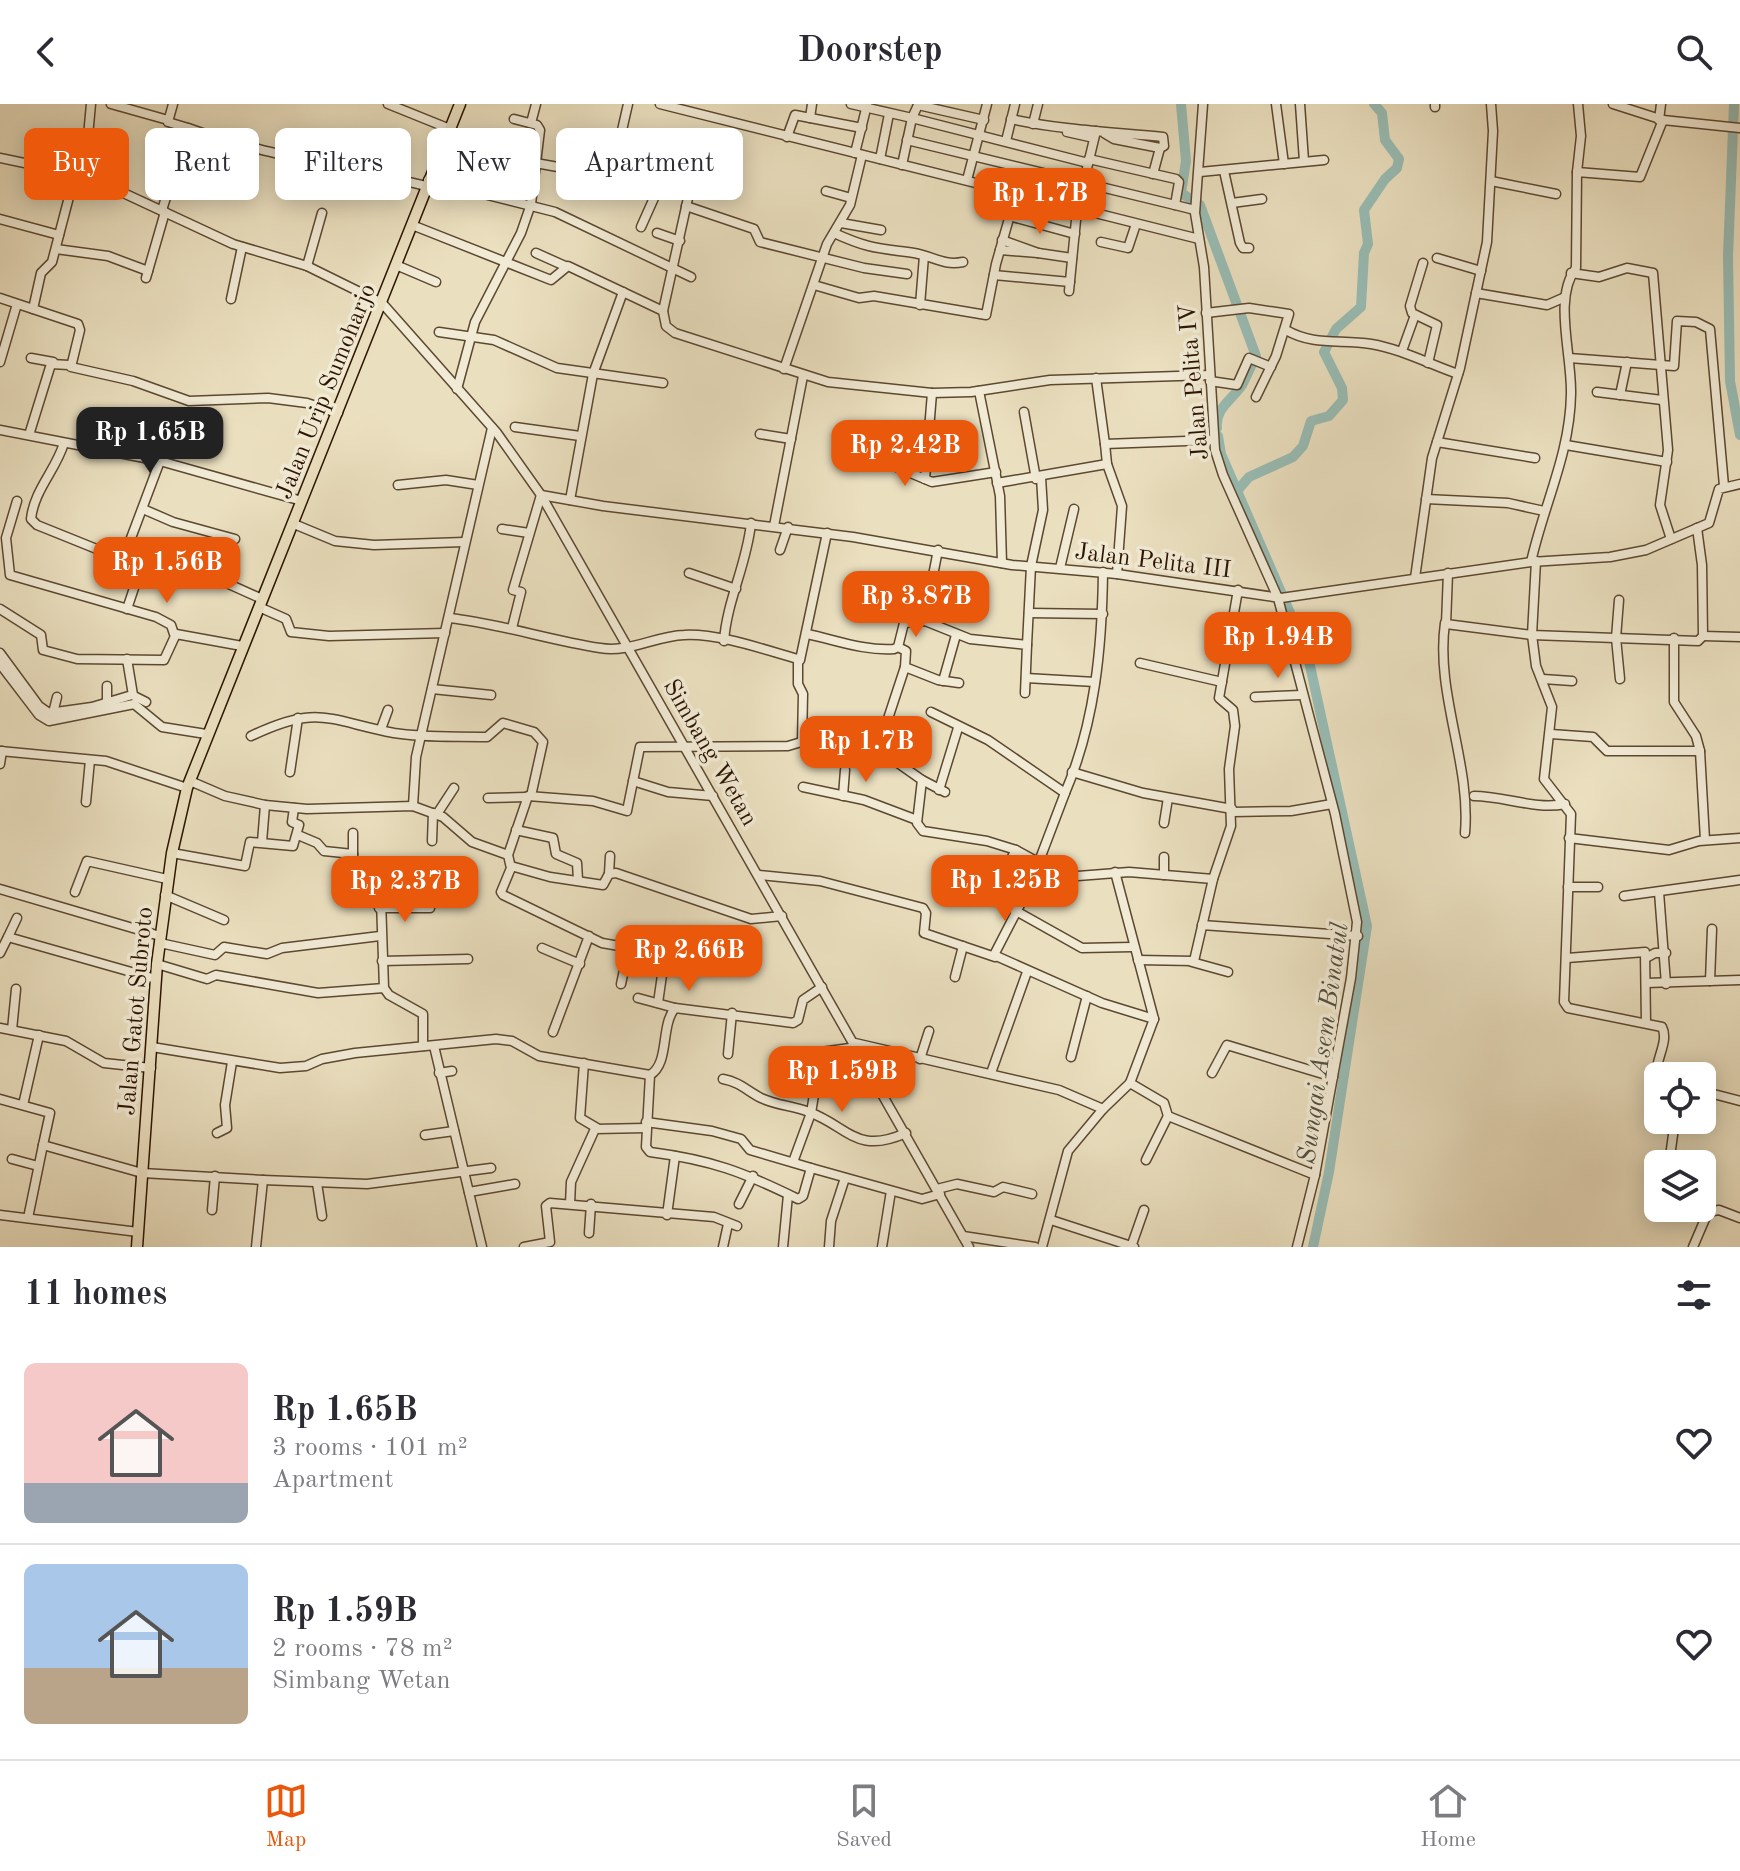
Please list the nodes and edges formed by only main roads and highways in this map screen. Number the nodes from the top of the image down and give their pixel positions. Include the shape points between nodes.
1 (460, 104) edge
2 (188, 784) joint
3 (137, 1247) edge

1 - 2 main road, Jalan Urip Sumoharjo
2 - 3 main road, Jalan Gatot Subroto via 167,879 157,964

